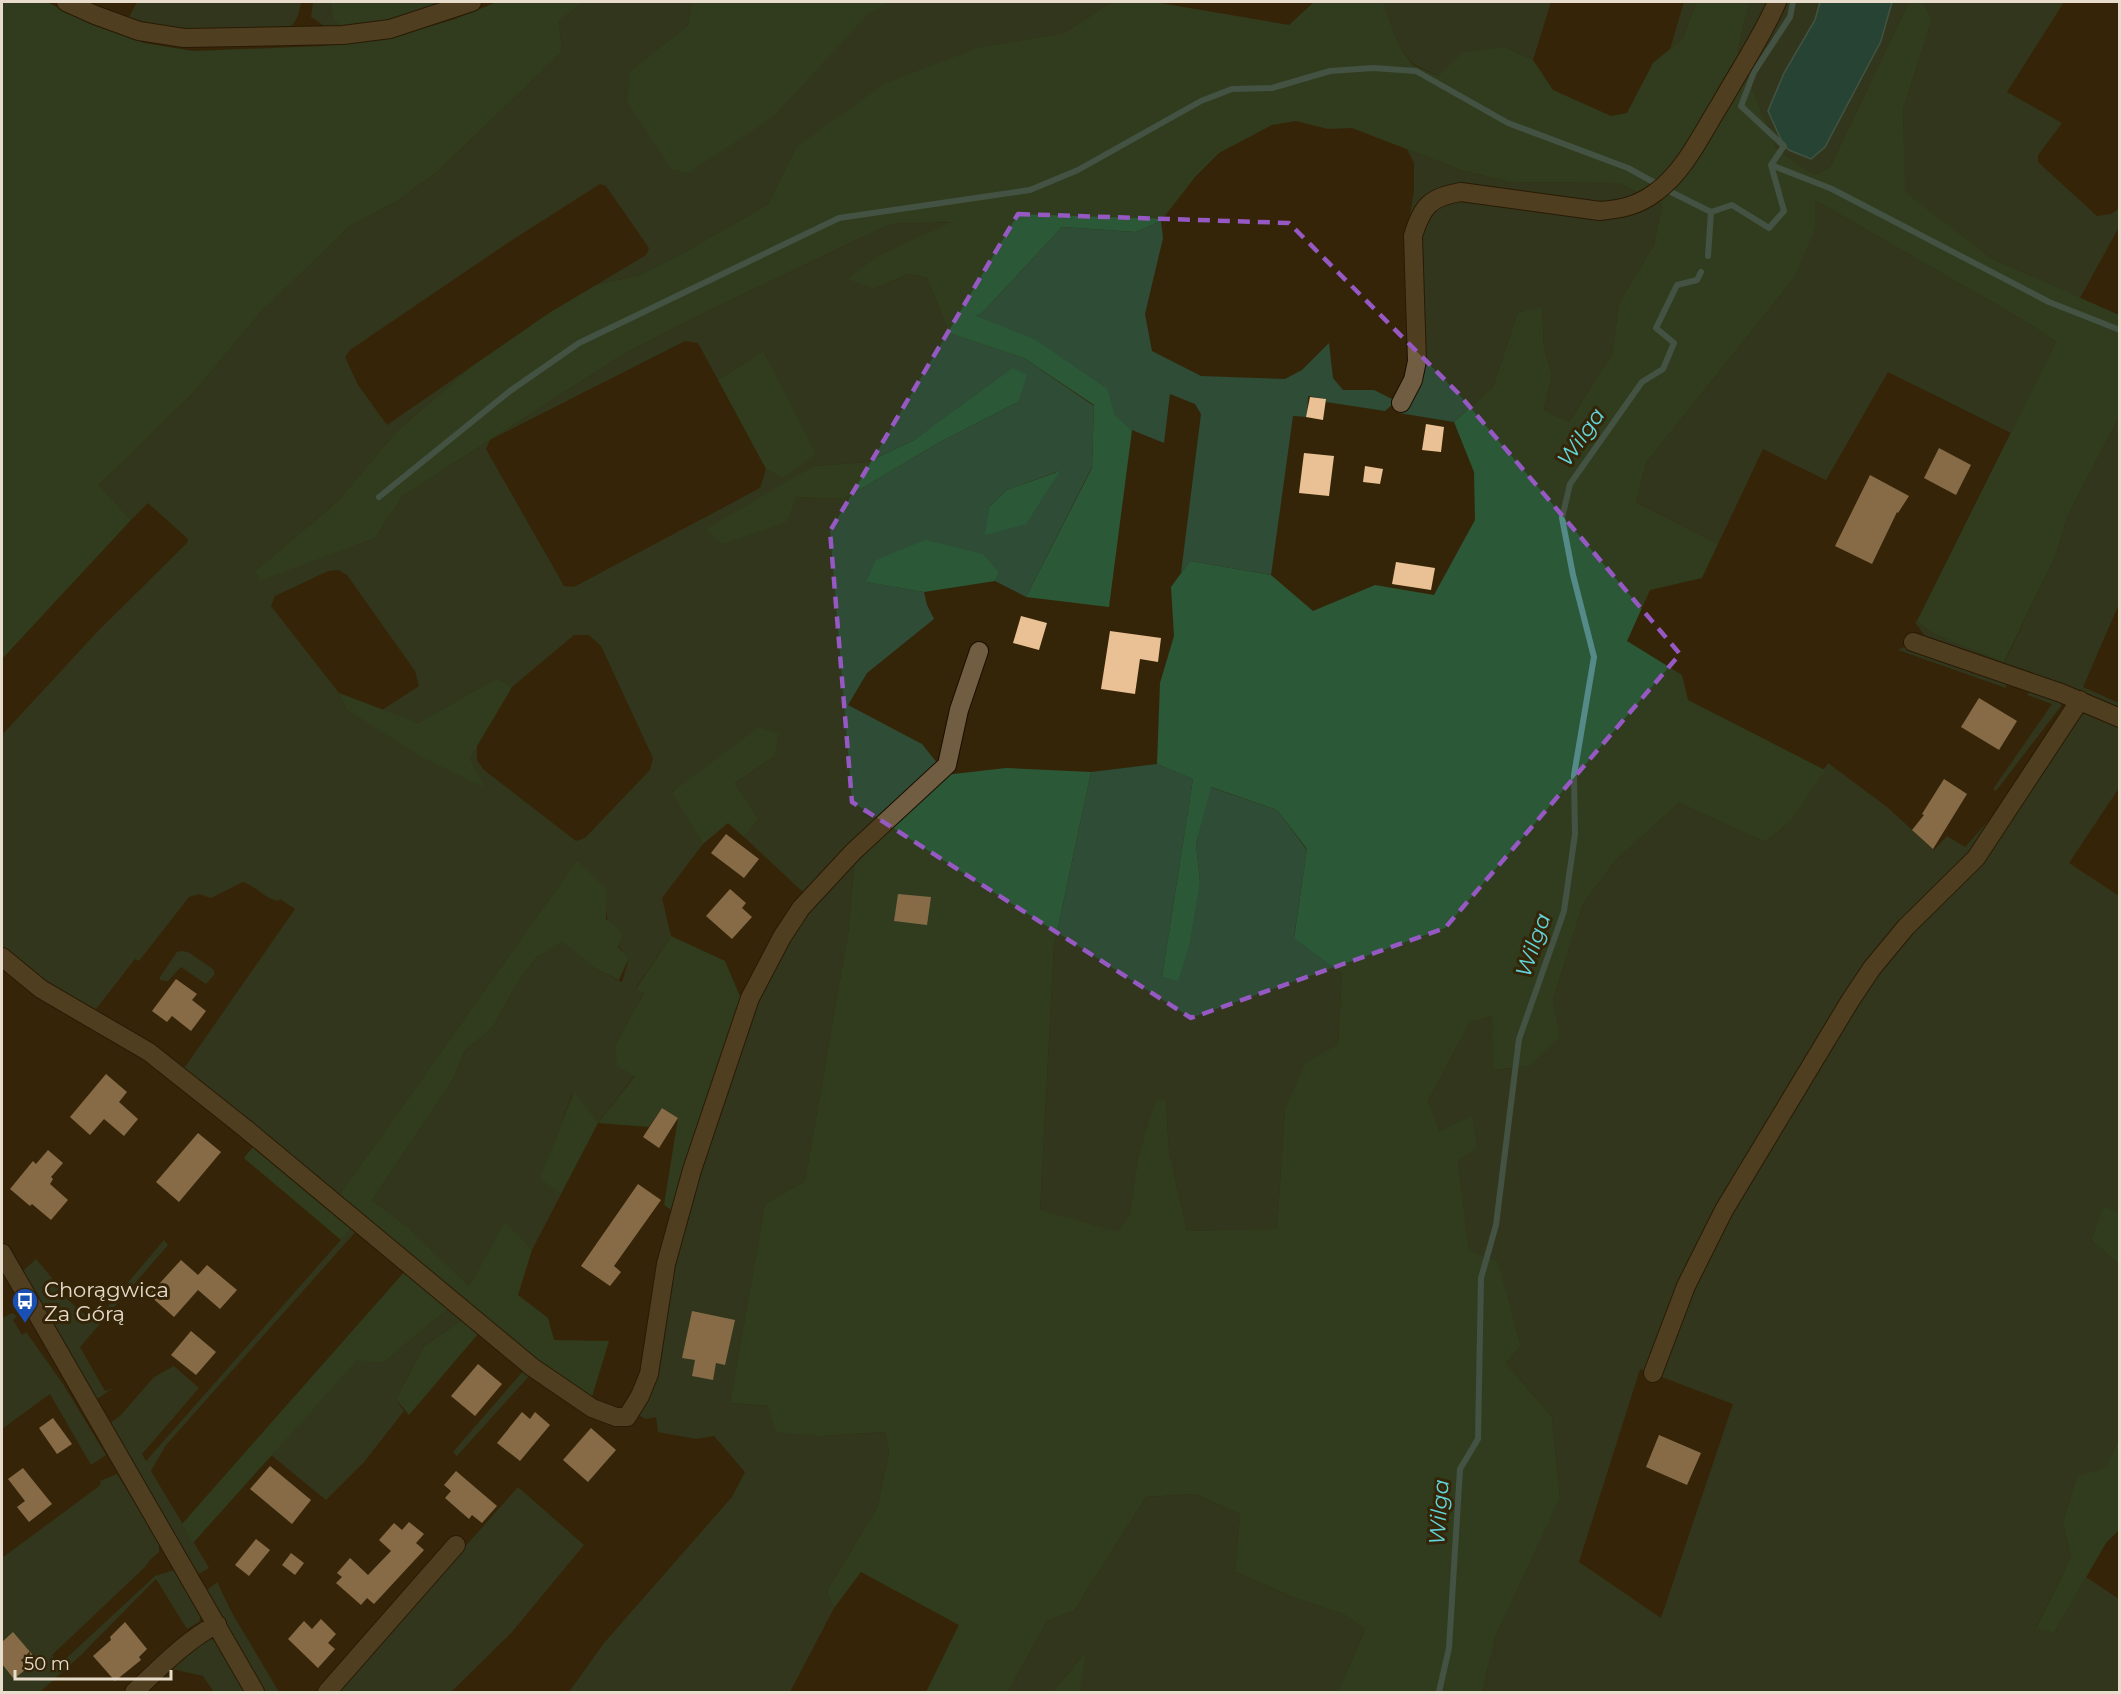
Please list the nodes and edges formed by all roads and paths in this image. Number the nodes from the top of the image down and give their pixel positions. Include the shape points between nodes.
1 (66, 2) edge
2 (472, 2) edge
3 (1777, 2) edge
4 (1401, 403) dead end
5 (1913, 642) dead end
6 (980, 651) dead end
7 (2080, 700) junction
8 (2120, 718) edge
9 (2, 957) edge
10 (2, 1253) edge
11 (1653, 1373) dead end
12 (456, 1545) dead end
13 (217, 1624) junction
14 (134, 1692) edge
15 (255, 1692) edge
16 (327, 1692) edge

1 - 2 street via 139,31 184,38 367,32 390,29
3 - 4 street via 1753,49 1675,174 1639,204 1600,211 1461,192 1442,195 1428,204 1418,218 1413,236 1417,361 1413,380
5 - 7 street
6 - 9 street via 959,710 947,765 808,899 782,937 750,998 692,1170 666,1264 649,1374 627,1417 592,1408 532,1368 149,1052 41,989
7 - 8 street
7 - 11 street via 1976,858 1906,927 1850,1001 1719,1220 1686,1286
10 - 13 street
12 - 16 street
13 - 14 street via 181,1648
13 - 15 street

